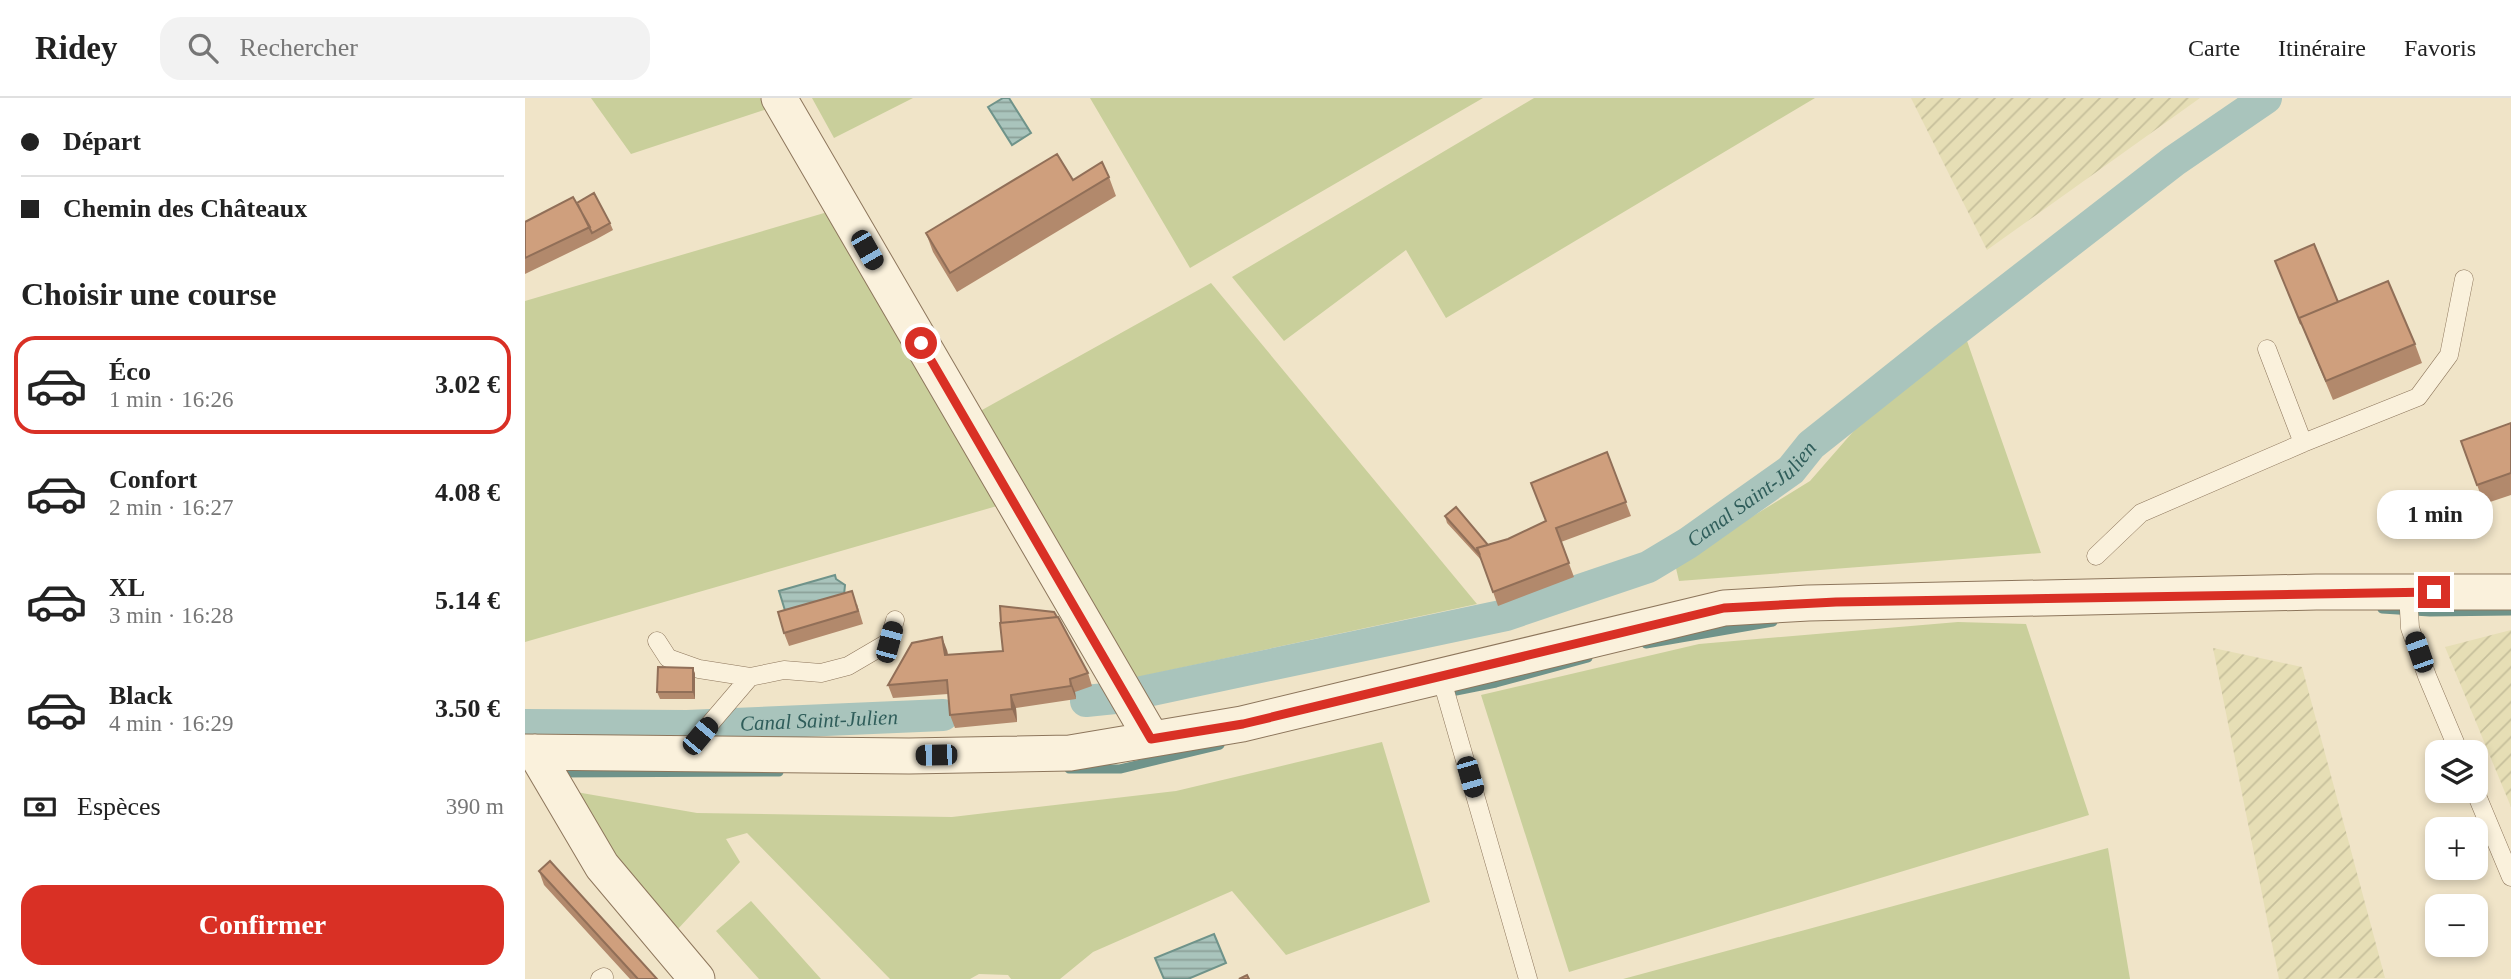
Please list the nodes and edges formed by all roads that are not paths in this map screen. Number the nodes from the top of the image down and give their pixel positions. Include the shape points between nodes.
1 (779, 98) edge
2 (2464, 279) dead end
3 (2267, 349) dead end
4 (2303, 443) junction
5 (2096, 556) dead end
6 (2408, 592) junction
7 (2511, 592) edge
8 (895, 620) dead end
9 (657, 641) dead end
10 (750, 677) junction
11 (1441, 677) junction
12 (1151, 739) junction
13 (2454, 740) edge
14 (530, 752) edge
15 (685, 753) junction
16 (2480, 803) edge
17 (2511, 877) edge
18 (697, 979) edge
19 (1528, 979) edge

1 - 12 street
2 - 4 lane via 2449,355 2418,397
3 - 4 lane
4 - 5 lane via 2141,513
6 - 7 street
6 - 11 street via 1724,608
6 - 13 lane via 2410,628
8 - 10 lane via 889,642 848,666 821,673 784,670
9 - 10 lane via 668,658
10 - 15 lane
11 - 12 street via 1243,724
11 - 19 lane
12 - 15 street via 1070,752 909,756
14 - 15 street
14 - 18 street via 602,866
16 - 17 lane

